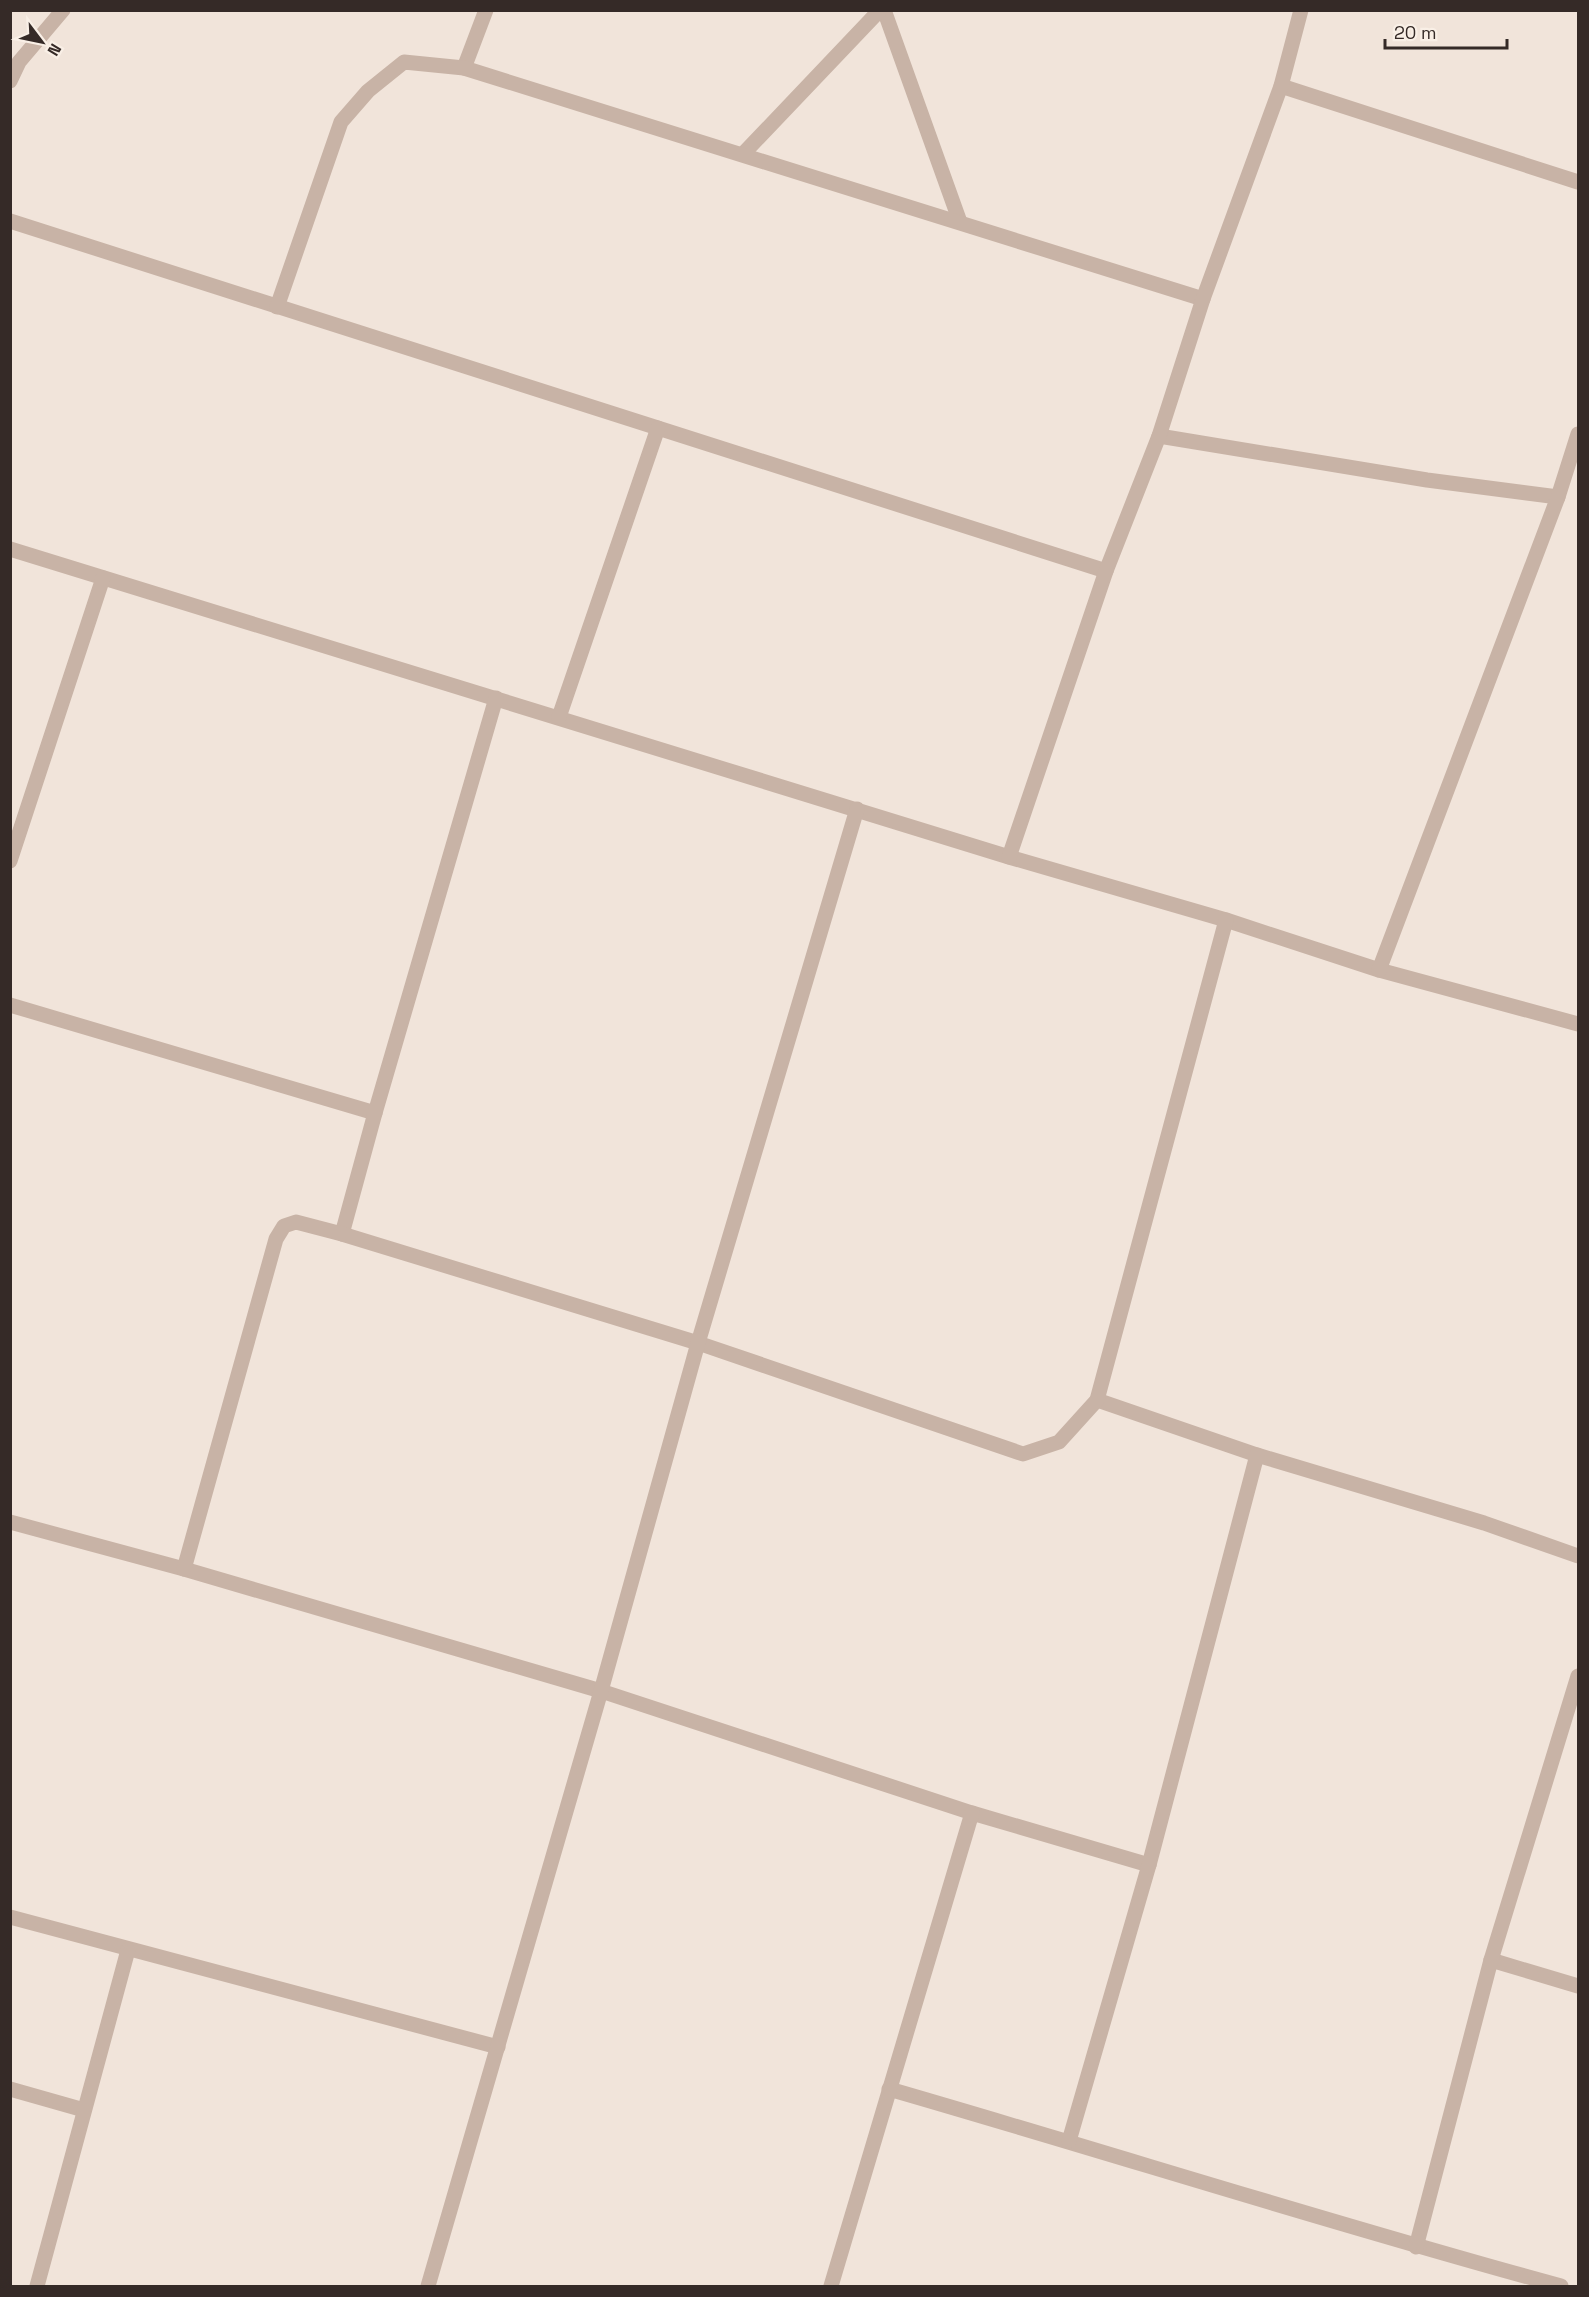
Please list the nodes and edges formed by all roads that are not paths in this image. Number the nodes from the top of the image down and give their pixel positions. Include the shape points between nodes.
1 (63, 10) edge
2 (486, 10) edge
3 (882, 10) edge
4 (1301, 10) edge
5 (464, 68) junction
6 (10, 81) edge
7 (1281, 86) junction
8 (742, 153) junction
9 (1578, 182) edge
10 (10, 221) edge
11 (960, 222) junction
12 (1203, 299) junction
13 (277, 307) junction
14 (658, 428) junction
15 (1578, 434) edge
16 (1159, 436) junction
17 (1558, 497) junction
18 (10, 549) edge
19 (1106, 571) junction
20 (104, 578) junction
21 (496, 698) junction
22 (559, 717) junction
23 (857, 809) junction
24 (1009, 857) junction
25 (10, 861) edge
26 (1226, 920) junction
27 (1379, 970) junction
28 (10, 1005) edge
29 (1578, 1024) edge
30 (375, 1113) junction
31 (342, 1234) junction
32 (698, 1343) junction
33 (1097, 1400) junction
34 (1257, 1455) junction
35 (10, 1522) edge
36 (1578, 1556) edge
37 (184, 1569) junction
38 (1578, 1676) edge
39 (601, 1690) junction
40 (972, 1813) junction
41 (1149, 1865) junction
42 (10, 1917) edge
43 (128, 1950) junction
44 (1491, 1960) junction
45 (1578, 1986) edge
46 (498, 2047) junction
47 (10, 2089) edge
48 (889, 2089) junction
49 (84, 2110) junction
50 (1069, 2141) junction
51 (1416, 2247) junction
52 (37, 2286) edge
53 (428, 2286) edge
54 (831, 2286) edge
55 (1561, 2286) edge

1 - 6 street via 19,62
2 - 5 street
3 - 8 street
3 - 11 street
4 - 7 street
5 - 8 street
5 - 13 street via 404,62 368,91 341,122
7 - 9 street
7 - 12 street
8 - 11 street
10 - 13 street
11 - 12 street
12 - 16 street
13 - 14 street
14 - 19 street
14 - 22 street
15 - 17 street
16 - 17 street
16 - 19 street
17 - 27 street
18 - 20 street
19 - 24 street
20 - 21 street
20 - 25 street
21 - 22 street
21 - 30 street
22 - 23 street
23 - 24 street
23 - 32 street
24 - 26 street
26 - 27 street
26 - 33 street
27 - 29 street
28 - 30 street
30 - 31 street
31 - 32 street
31 - 37 street via 297,1222 284,1226 276,1239
32 - 33 street via 1023,1454 1059,1442
32 - 39 street
33 - 34 street
34 - 36 street via 1484,1523
34 - 41 street
35 - 37 street
37 - 39 street
38 - 44 street
39 - 40 street
39 - 46 street
40 - 41 street
40 - 48 street
41 - 50 street
42 - 43 street
43 - 46 street
43 - 49 street
44 - 45 street
44 - 51 street
46 - 53 street
47 - 49 street
48 - 50 street
48 - 54 street
49 - 52 street
50 - 51 street
51 - 55 street

